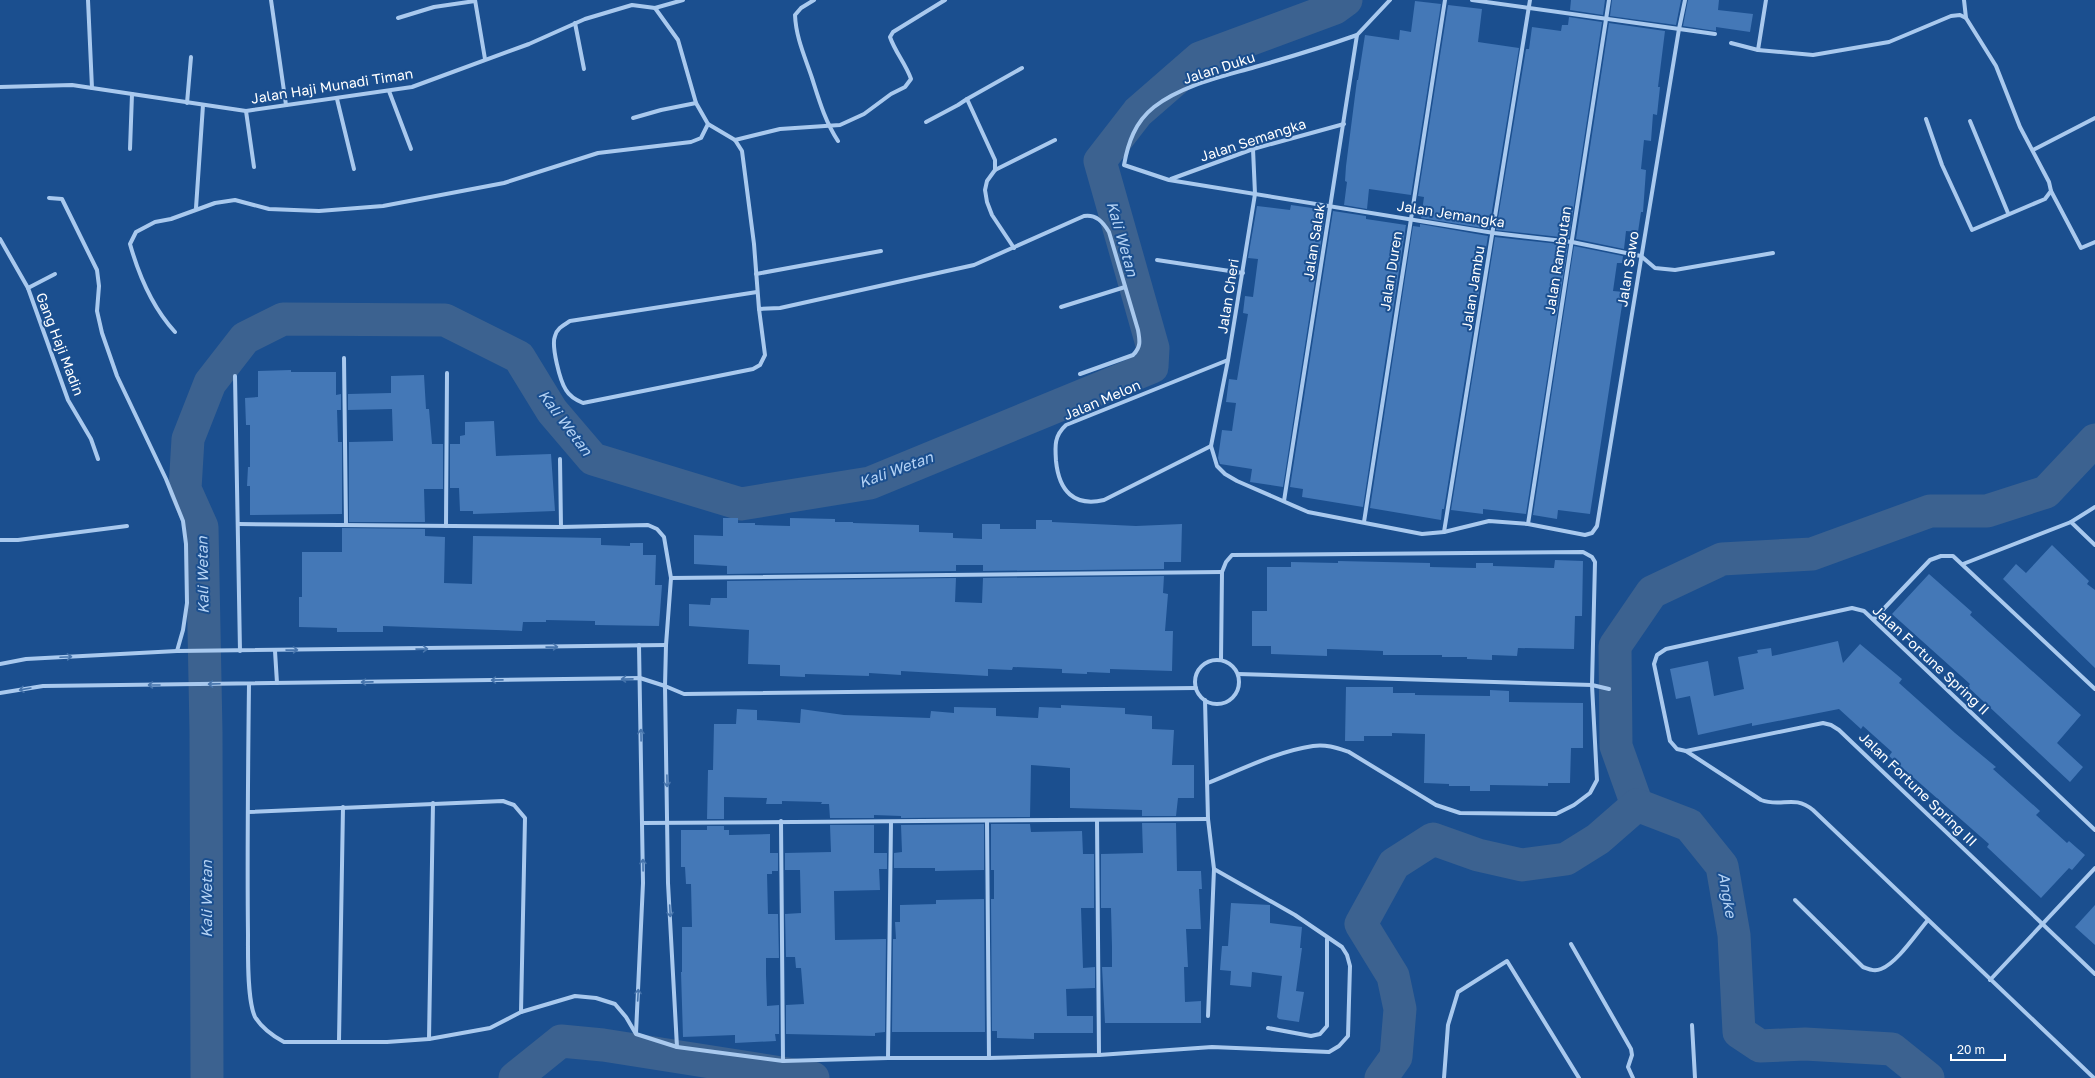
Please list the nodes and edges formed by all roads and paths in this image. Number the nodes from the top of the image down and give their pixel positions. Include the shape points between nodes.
1 (88, 0) edge
2 (271, 0) edge
3 (475, 0) edge
4 (630, 0) edge
5 (683, 0) edge
6 (814, 0) edge
7 (945, 0) edge
8 (1390, 0) edge
9 (1445, 0) edge
10 (1472, 0) edge
11 (1530, 0) edge
12 (1609, 0) edge
13 (1685, 0) edge
14 (1766, 0) edge
15 (1964, 0) edge
16 (632, 5) junction
17 (656, 8) junction
18 (1529, 8) junction
19 (398, 18) dead end
20 (1605, 18) junction
21 (1966, 18) junction
22 (575, 23) junction
23 (1679, 29) junction
24 (1357, 34) junction
25 (1715, 34) dead end
26 (1731, 43) dead end
27 (1758, 50) junction
28 (191, 57) dead end
29 (485, 59) junction
30 (1022, 68) dead end
31 (584, 69) dead end
32 (0, 87) edge
33 (92, 88) junction
34 (390, 91) junction
35 (132, 94) junction
36 (336, 98) junction
37 (966, 99) junction
38 (187, 103) junction
39 (696, 103) junction
40 (204, 105) junction
41 (286, 105) junction
42 (246, 111) junction
43 (633, 118) dead end
44 (2095, 118) edge
45 (1926, 119) dead end
46 (1970, 121) dead end
47 (926, 122) dead end
48 (708, 124) junction
49 (1344, 124) junction
50 (828, 126) junction
51 (735, 140) junction
52 (1055, 140) dead end
53 (838, 141) dead end
54 (130, 149) dead end
55 (411, 149) dead end
56 (1253, 149) junction
57 (2033, 150) junction
58 (1124, 165) joint
59 (254, 167) dead end
60 (354, 170) dead end
61 (995, 170) junction
62 (1169, 180) junction
63 (2051, 191) junction
64 (1255, 194) junction
65 (49, 198) dead end
66 (1331, 206) junction
67 (196, 208) junction
68 (2008, 213) junction
69 (1411, 219) junction
70 (1494, 233) junction
71 (0, 239) edge
72 (1572, 242) junction
73 (2095, 242) edge
74 (1014, 248) junction
75 (881, 251) dead end
76 (1773, 253) dead end
77 (1641, 256) junction
78 (1157, 260) dead end
79 (1242, 273) junction
80 (55, 274) dead end
81 (756, 274) junction
82 (1125, 287) junction
83 (28, 288) junction
84 (757, 292) junction
85 (1061, 307) dead end
86 (759, 309) junction
87 (175, 332) dead end
88 (344, 358) dead end
89 (1228, 360) junction
90 (447, 373) dead end
91 (1080, 374) dead end
92 (235, 376) dead end
93 (1211, 446) junction
94 (98, 459) dead end
95 (560, 459) dead end
96 (1284, 501) junction
97 (2095, 507) edge
98 (1364, 522) junction
99 (2071, 522) junction
100 (238, 524) junction
101 (1528, 524) junction
102 (346, 525) junction
103 (127, 526) dead end
104 (446, 526) junction
105 (561, 526) junction
106 (1444, 532) junction
107 (0, 540) edge
108 (2095, 545) edge
109 (1963, 564) junction
110 (1222, 572) junction
111 (671, 578) junction
112 (1874, 619) junction
113 (639, 645) junction
114 (666, 645) junction
115 (176, 651) junction
116 (240, 651) junction
117 (275, 651) junction
118 (1221, 660) junction
119 (0, 662) edge
120 (1238, 674) junction
121 (640, 678) junction
122 (277, 683) junction
123 (250, 684) junction
124 (1592, 685) junction
125 (665, 686) junction
126 (1196, 688) junction
127 (1609, 689) dead end
128 (2095, 689) edge
129 (0, 694) edge
130 (1205, 700) junction
131 (1686, 751) junction
132 (1208, 783) junction
133 (433, 803) junction
134 (343, 807) junction
135 (248, 812) junction
136 (1208, 819) junction
137 (1096, 820) junction
138 (781, 821) junction
139 (987, 821) junction
140 (891, 822) junction
141 (642, 823) junction
142 (667, 823) junction
143 (2095, 830) edge
144 (2095, 868) edge
145 (1214, 869) junction
146 (1795, 900) dead end
147 (1928, 920) junction
148 (2042, 923) junction
149 (1327, 939) junction
150 (1571, 944) dead end
151 (2095, 974) edge
152 (1990, 980) junction
153 (521, 1012) junction
154 (1208, 1016) dead end
155 (1692, 1025) dead end
156 (1268, 1028) dead end
157 (636, 1034) junction
158 (429, 1039) junction
159 (339, 1041) junction
160 (677, 1047) junction
161 (1099, 1055) junction
162 (888, 1058) junction
163 (989, 1058) junction
164 (783, 1061) junction
165 (1444, 1078) edge
166 (1579, 1078) edge
167 (1633, 1078) edge
168 (1695, 1078) edge
169 (2094, 1078) edge

1 - 33 street
2 - 41 street
3 - 19 street via 434,7
3 - 29 street
4 - 16 street
5 - 17 street
6 - 50 street via 795,15 796,25 800,48
7 - 50 street via 898,28 890,37 911,80 905,87 864,114 840,125
8 - 24 street
9 - 69 street, Jalan Duren
10 - 18 street
11 - 18 street, Jalan Jambu
12 - 20 street, Jalan Rambutan
13 - 23 street, Jalan Sawo
14 - 27 street
15 - 21 street
16 - 17 street
16 - 22 street, Jalan Haji Munadi Timan
17 - 39 street via 678,40
18 - 20 street
18 - 70 street, Jalan Jambu
20 - 23 street
20 - 72 street, Jalan Rambutan
21 - 27 street via 1960,15 1951,16 1889,42 1813,55
21 - 57 street via 1996,66 2020,127
22 - 29 street, Jalan Haji Munadi Timan via 529,44
22 - 31 street
23 - 25 street
23 - 77 street, Jalan Sawo
24 - 49 street, Jalan Salak
24 - 58 street, Jalan Duku via 1313,51 1193,86 1154,107 1134,131 1127,145
26 - 27 street
28 - 38 street
29 - 34 street, Jalan Haji Munadi Timan via 412,87
30 - 37 street
32 - 33 street, Jalan Haji Munadi Timan via 72,85
33 - 35 street, Jalan Haji Munadi Timan
34 - 36 street, Jalan Haji Munadi Timan
34 - 55 street
35 - 38 street, Jalan Haji Munadi Timan
35 - 54 street
36 - 41 street, Jalan Haji Munadi Timan
36 - 60 street
37 - 47 street
37 - 61 street via 995,160
38 - 40 street, Jalan Haji Munadi Timan
39 - 43 street
39 - 48 street
40 - 42 street, Jalan Haji Munadi Timan
40 - 67 street
41 - 42 street, Jalan Haji Munadi Timan
42 - 59 street
44 - 57 street
45 - 68 street via 1942,165 1972,230
46 - 68 street
48 - 51 street
48 - 67 street via 701,138 691,142 598,153 504,183 383,206 318,211 268,209 235,200
49 - 56 street, Jalan Semangka
49 - 66 street, Jalan Salak
50 - 51 street via 780,129
50 - 53 street
51 - 81 street via 742,151 745,164
52 - 61 street
56 - 62 street, Jalan Semangka
56 - 64 street, Jalan Cheri
57 - 63 street
58 - 62 street, Jalan Jemangka
61 - 74 street via 987,181 986,202
62 - 64 street, Jalan Jemangka
63 - 68 street via 2045,199
63 - 73 street via 2081,248
64 - 66 street, Jalan Jemangka
64 - 79 street, Jalan Cheri
65 - 115 street via 62,199 98,270 97,311 102,333 117,376 183,521 187,550 187,603 184,630
66 - 69 street, Jalan Jemangka
66 - 96 street, Jalan Salak
67 - 87 street via 171,219 155,222 136,232 130,244 146,290
69 - 70 street, Jalan Jemangka
69 - 98 street, Jalan Duren
70 - 72 street, Jalan Jemangka
70 - 106 street, Jalan Jambu
71 - 83 street, Gang Haji Madin
72 - 77 street, Jalan Jemangka
72 - 101 street, Jalan Rambutan
74 - 82 street via 1084,216 1094,216 1109,232
74 - 86 street via 974,265 780,308
75 - 81 street
76 - 77 street, Jalan Jemangka via 1675,270 1655,268
77 - 101 street, Jalan Sawo via 1597,526 1585,536
78 - 79 street
79 - 89 street, Jalan Cheri
80 - 83 street
81 - 84 street
82 - 85 street
82 - 91 street via 1138,330 1138,349 1124,359
83 - 94 street, Gang Haji Madin via 68,400 91,439
84 - 86 street
84 - 86 street via 570,321 561,326 555,336 554,352 566,390 576,400 583,402 753,369 760,365 765,355
88 - 102 street
89 - 93 street, Jalan Cheri
89 - 93 street, Jalan Melon via 1066,425 1058,432 1055,443 1058,476 1068,494 1091,503 1104,500
90 - 104 street
92 - 100 street
93 - 96 street via 1217,466 1225,474
95 - 105 street
96 - 98 street via 1308,512
97 - 99 street
98 - 106 street via 1422,534
99 - 108 street
99 - 109 street
100 - 102 street
100 - 116 street
101 - 106 street via 1489,521
102 - 104 street
103 - 107 street
104 - 105 street
105 - 111 street via 648,525 657,528 664,537
109 - 112 street via 1953,556 1941,556 1930,560
109 - 128 street
110 - 111 street
110 - 118 street
110 - 124 street via 1232,555 1239,553 1583,552 1595,562
111 - 114 street
112 - 131 street, Jalan Fortune Spring II via 1864,611 1852,608 1666,649 1657,655 1654,664 1670,741 1677,750
112 - 143 street, Jalan Fortune Spring II
113 - 114 street
117 -> 113 street
113 - 121 street
114 - 125 street
115 - 116 street
119 -> 115 street
116 - 117 street
117 - 122 street
118 - 120 street via 1234,667
118 - 126 street via 1212,660 1204,664 1197,675
120 - 124 street
120 - 130 street via 1239,687 1231,699 1218,704
121 -> 122 street
121 - 125 street
141 -> 121 street
122 - 123 street
123 -> 129 street via 43,686
123 - 135 street
124 - 127 street
124 - 132 street via 1597,780 1590,793 1556,814 1460,813 1436,805 1365,761 1334,747 1313,746 1270,758
125 - 126 street via 684,694
125 -> 142 street
126 - 130 street
130 - 132 street
131 - 147 street, Jalan Fortune Spring II via 1761,800 1771,804 1794,801 1805,804
131 - 148 street, Jalan Fortune Spring III via 1823,723 1832,725
132 - 136 street
133 - 134 street
133 - 153 street via 502,801 514,805 524,818
133 - 158 street
134 - 135 street
134 - 159 street
135 - 159 street via 249,967 255,1017 272,1036 284,1042
136 - 137 street
136 - 145 street
137 - 139 street
137 - 161 street
138 - 140 street
138 - 142 street
138 - 164 street
139 - 140 street
139 - 163 street
140 - 162 street
141 - 142 street
157 -> 141 street via 643,884
142 -> 160 street
144 - 148 street
145 - 149 street via 1295,915
145 - 154 street
146 - 147 street via 1863,967 1872,971 1891,963
147 - 152 street, Jalan Fortune Spring II
148 - 151 street, Jalan Fortune Spring III
148 - 152 street
149 - 156 street via 1327,1026 1320,1034 1311,1036
149 - 161 street via 1342,947 1348,955 1350,966 1348,1036 1329,1052 1212,1047
150 - 167 street via 1631,1049 1628,1067
152 - 169 street, Jalan Fortune Spring II
153 - 157 street via 574,996 596,998 615,1004
153 - 158 street via 490,1028
155 - 168 street
157 - 160 street
158 - 159 street via 387,1042
160 - 164 street
161 - 163 street
162 - 163 street
162 - 164 street
165 - 166 street via 1448,1026 1458,992 1507,961

